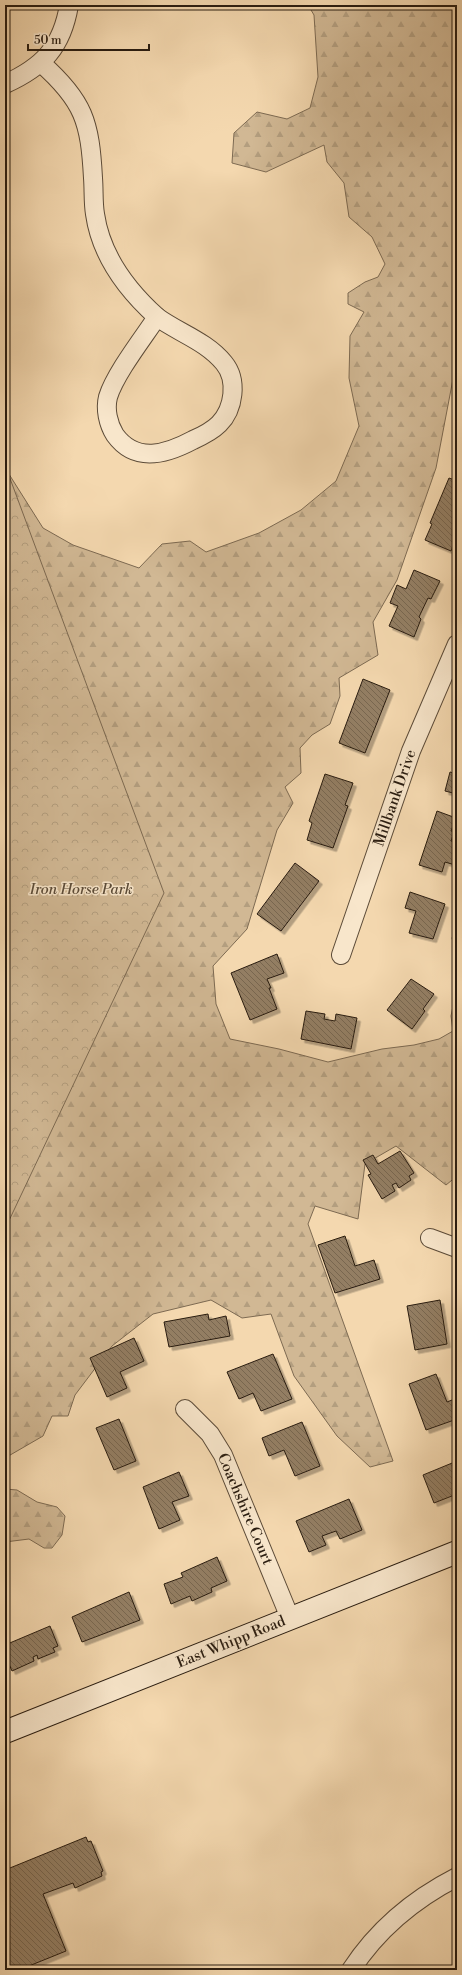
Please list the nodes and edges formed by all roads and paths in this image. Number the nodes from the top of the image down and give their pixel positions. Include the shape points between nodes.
1 (68, 5) edge
2 (41, 63) junction
3 (5, 84) edge
4 (157, 317) junction
5 (457, 644) edge
6 (341, 955) dead end
7 (430, 1238) dead end
8 (457, 1248) edge
9 (185, 1409) dead end
10 (457, 1552) edge
11 (290, 1618) junction
12 (5, 1732) edge
13 (457, 1878) edge
14 (351, 1970) edge

1 - 2 street via 66,22 60,38
2 - 3 street
2 - 4 street via 62,81 87,124 92,149 95,216 110,259 125,284
4 - 4 street via 205,346 224,363 233,386 227,414 219,424 206,434 159,455 142,454 119,440 110,425 107,411 113,385
5 - 6 street, Millbank Drive via 411,751
7 - 8 street
9 - 11 street, Coachshire Court via 210,1434 223,1455
10 - 11 main road, East Whipp Road
11 - 12 main road, East Whipp Road
13 - 14 street via 418,1900 396,1917 376,1937

